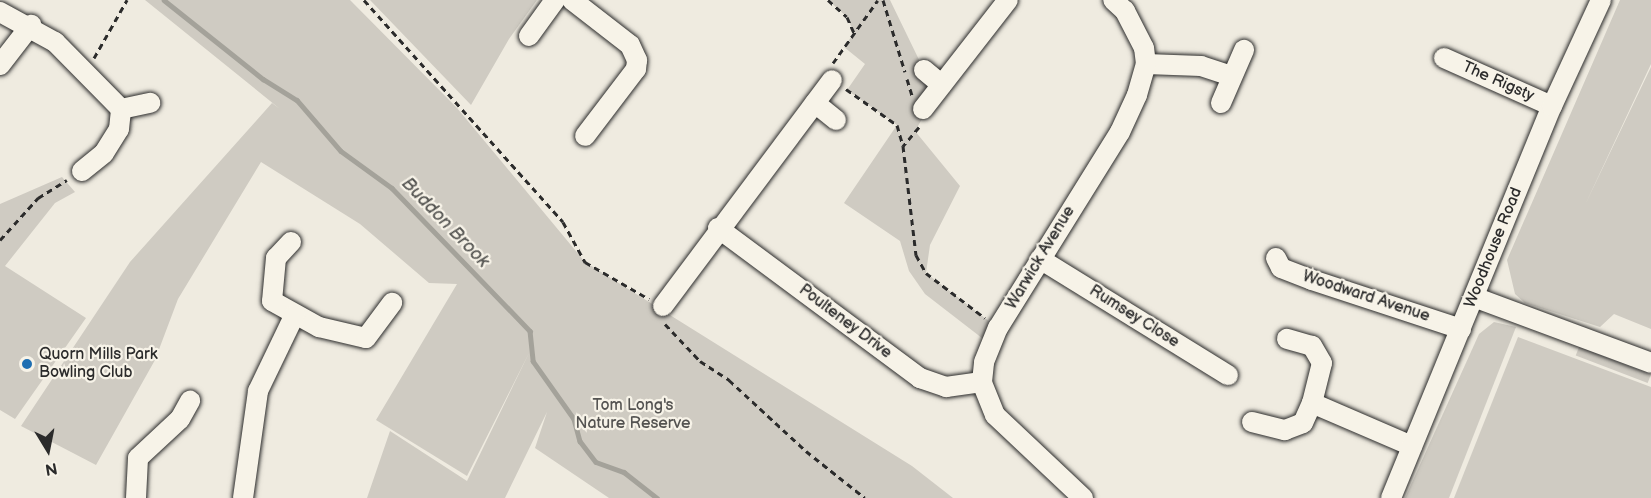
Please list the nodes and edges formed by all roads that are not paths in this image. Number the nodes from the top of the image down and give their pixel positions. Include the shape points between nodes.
1 (572, 0) edge
2 (1008, 0) edge
3 (1113, 0) edge
4 (1601, 0) edge
5 (551, 6) edge
6 (0, 12) edge
7 (31, 26) junction
8 (529, 36) dead end
9 (1244, 50) dead end
10 (1443, 58) dead end
11 (1146, 64) junction
12 (0, 65) edge
13 (924, 70) dead end
14 (1231, 76) junction
15 (832, 80) road end
16 (942, 85) junction
17 (150, 103) dead end
18 (814, 103) junction
19 (1221, 103) dead end
20 (1552, 106) junction
21 (923, 109) road end
22 (121, 110) junction
23 (836, 120) dead end
24 (585, 136) dead end
25 (82, 171) road end
26 (718, 228) junction
27 (291, 242) dead end
28 (1276, 258) dead end
29 (1040, 259) junction
30 (1474, 297) junction
31 (392, 303) dead end
32 (663, 306) road end
33 (295, 314) junction
34 (1461, 328) junction
35 (1287, 339) dead end
36 (1651, 363) edge
37 (1228, 375) dead end
38 (982, 382) junction
39 (190, 396) dead end
40 (1312, 404) junction
41 (1252, 422) dead end
42 (1412, 446) junction
43 (136, 498) edge
44 (243, 498) edge
45 (1083, 498) edge
46 (1391, 498) edge

1 - 24 street via 630,45 637,60 636,69
2 - 16 street
3 - 11 street via 1137,30
4 - 20 street, Woodhouse Road
5 - 8 street
6 - 7 street
7 - 12 street
7 - 22 street via 55,42
9 - 14 street
10 - 20 street, The Rigsty
11 - 14 street via 1201,66
11 - 29 street, Warwick Avenue via 1120,132
13 - 16 street
14 - 19 street
15 - 18 street
16 - 21 street
17 - 22 street
18 - 23 street
18 - 26 street
20 - 30 street, Woodhouse Road
22 - 25 street via 114,137
26 - 32 street
26 - 38 street, Poulteney Drive via 920,378 946,387
27 - 33 street via 276,258 272,301
28 - 34 street, Woodward Avenue via 1281,268 1312,280
29 - 37 street, Rumsey Close
29 - 38 street, Warwick Avenue via 998,328 984,362
30 - 34 street, Woodhouse Road
30 - 36 street
31 - 33 street via 366,338 319,327
33 - 44 street via 258,391
34 - 42 street, Woodhouse Road
35 - 40 street via 1312,346 1322,363
38 - 45 street via 995,415
39 - 43 street via 180,419 138,458
40 - 41 street via 1303,423 1285,430
40 - 42 street
42 - 46 street, Woodhouse Road

